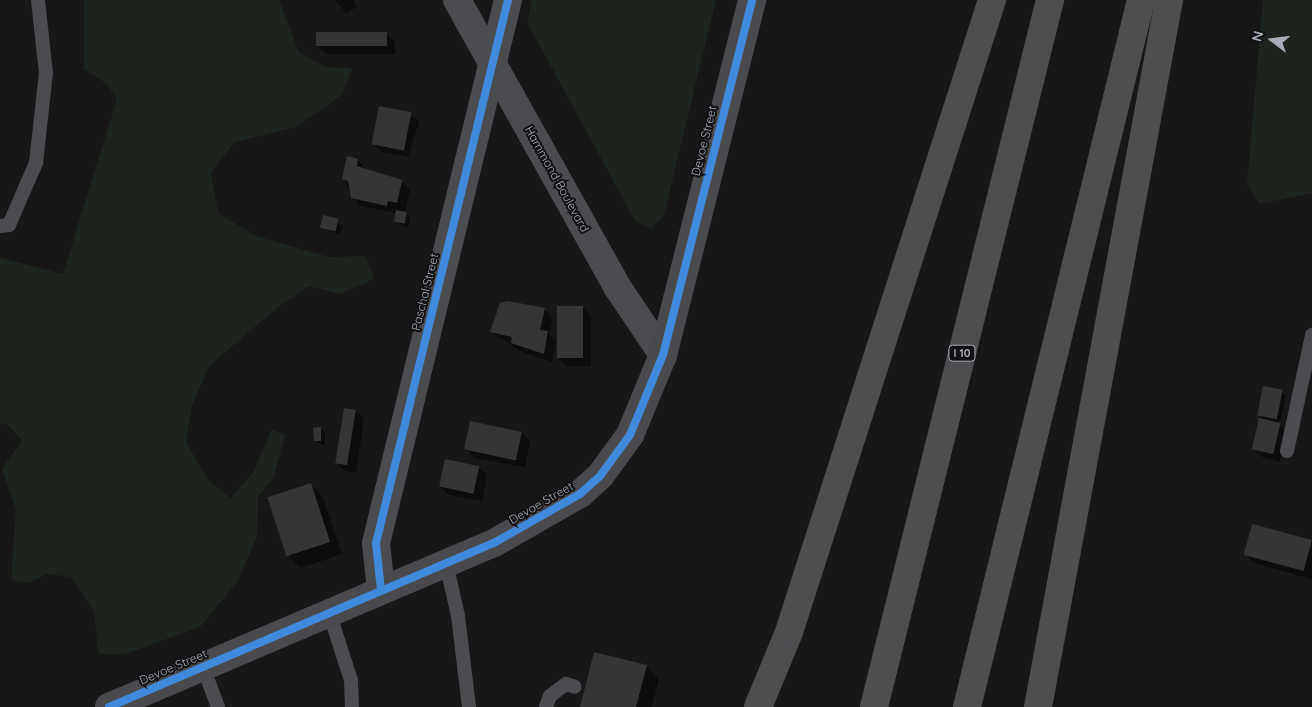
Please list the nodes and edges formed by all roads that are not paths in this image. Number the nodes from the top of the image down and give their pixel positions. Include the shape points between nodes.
1 (38, 0) edge
2 (457, 0) edge
3 (508, 0) edge
4 (752, 0) edge
5 (992, 0) edge
6 (1050, 0) edge
7 (1141, 0) edge
8 (1169, 0) edge
9 (492, 63) junction
10 (0, 226) edge
11 (1312, 335) edge
12 (663, 355) junction
13 (1287, 451) dead end
14 (446, 563) junction
15 (380, 590) junction
16 (329, 612) junction
17 (203, 667) junction
18 (575, 687) dead end
19 (110, 707) edge
20 (218, 707) edge
21 (352, 707) edge
22 (469, 707) edge
23 (546, 707) edge
24 (758, 707) edge
25 (874, 707) edge
26 (967, 707) edge
27 (1038, 707) edge

1 - 10 lane via 46,73 36,163 8,225
2 - 9 street, Hammond Boulevard
3 - 9 street, Paschal Street
4 - 12 street, Devoe Street
5 - 24 highway via 789,632
6 - 25 highway, I 10
7 - 26 highway
8 - 27 highway
9 - 12 street, Hammond Boulevard via 618,288
9 - 15 street, Paschal Street via 376,543
11 - 13 lane
12 - 14 street, Devoe Street via 630,435 600,476 580,494 494,543
14 - 15 street, Devoe Street
14 - 22 lane via 458,616
15 - 16 street, Devoe Street
16 - 17 street, Devoe Street
16 - 21 lane via 351,680
17 - 19 street, Devoe Street
17 - 20 lane
18 - 23 lane via 566,684 550,696

